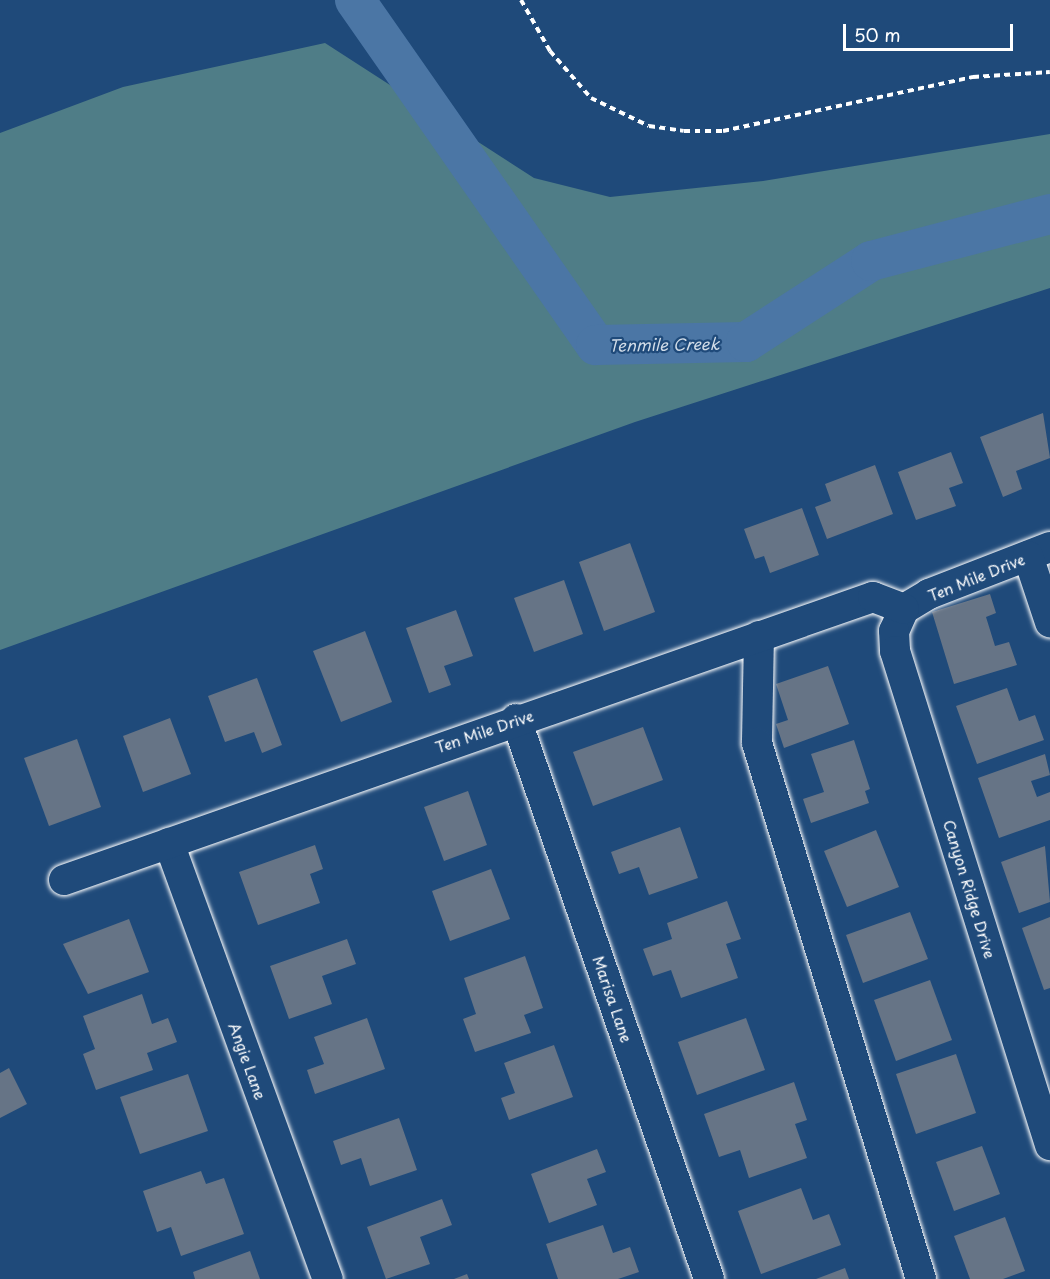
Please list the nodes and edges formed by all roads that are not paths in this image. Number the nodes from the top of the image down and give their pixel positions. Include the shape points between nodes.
1 (1039, 552) edge
2 (899, 620) junction
3 (1050, 622) edge
4 (759, 636) junction
5 (516, 720) junction
6 (169, 843) junction
7 (64, 880) dead end
8 (1050, 1145) edge
9 (328, 1279) edge
10 (709, 1279) edge
11 (921, 1279) edge

1 - 2 street, Ten Mile Drive
1 - 3 street
2 - 4 street, Ten Mile Drive via 873,597
2 - 8 street, Canyon Ridge Drive via 895,651
4 - 5 street, Ten Mile Drive
4 - 11 street via 757,743
5 - 6 street, Ten Mile Drive
5 - 10 street, Marisa Lane
6 - 7 street, Ten Mile Drive
6 - 9 street, Angie Lane

